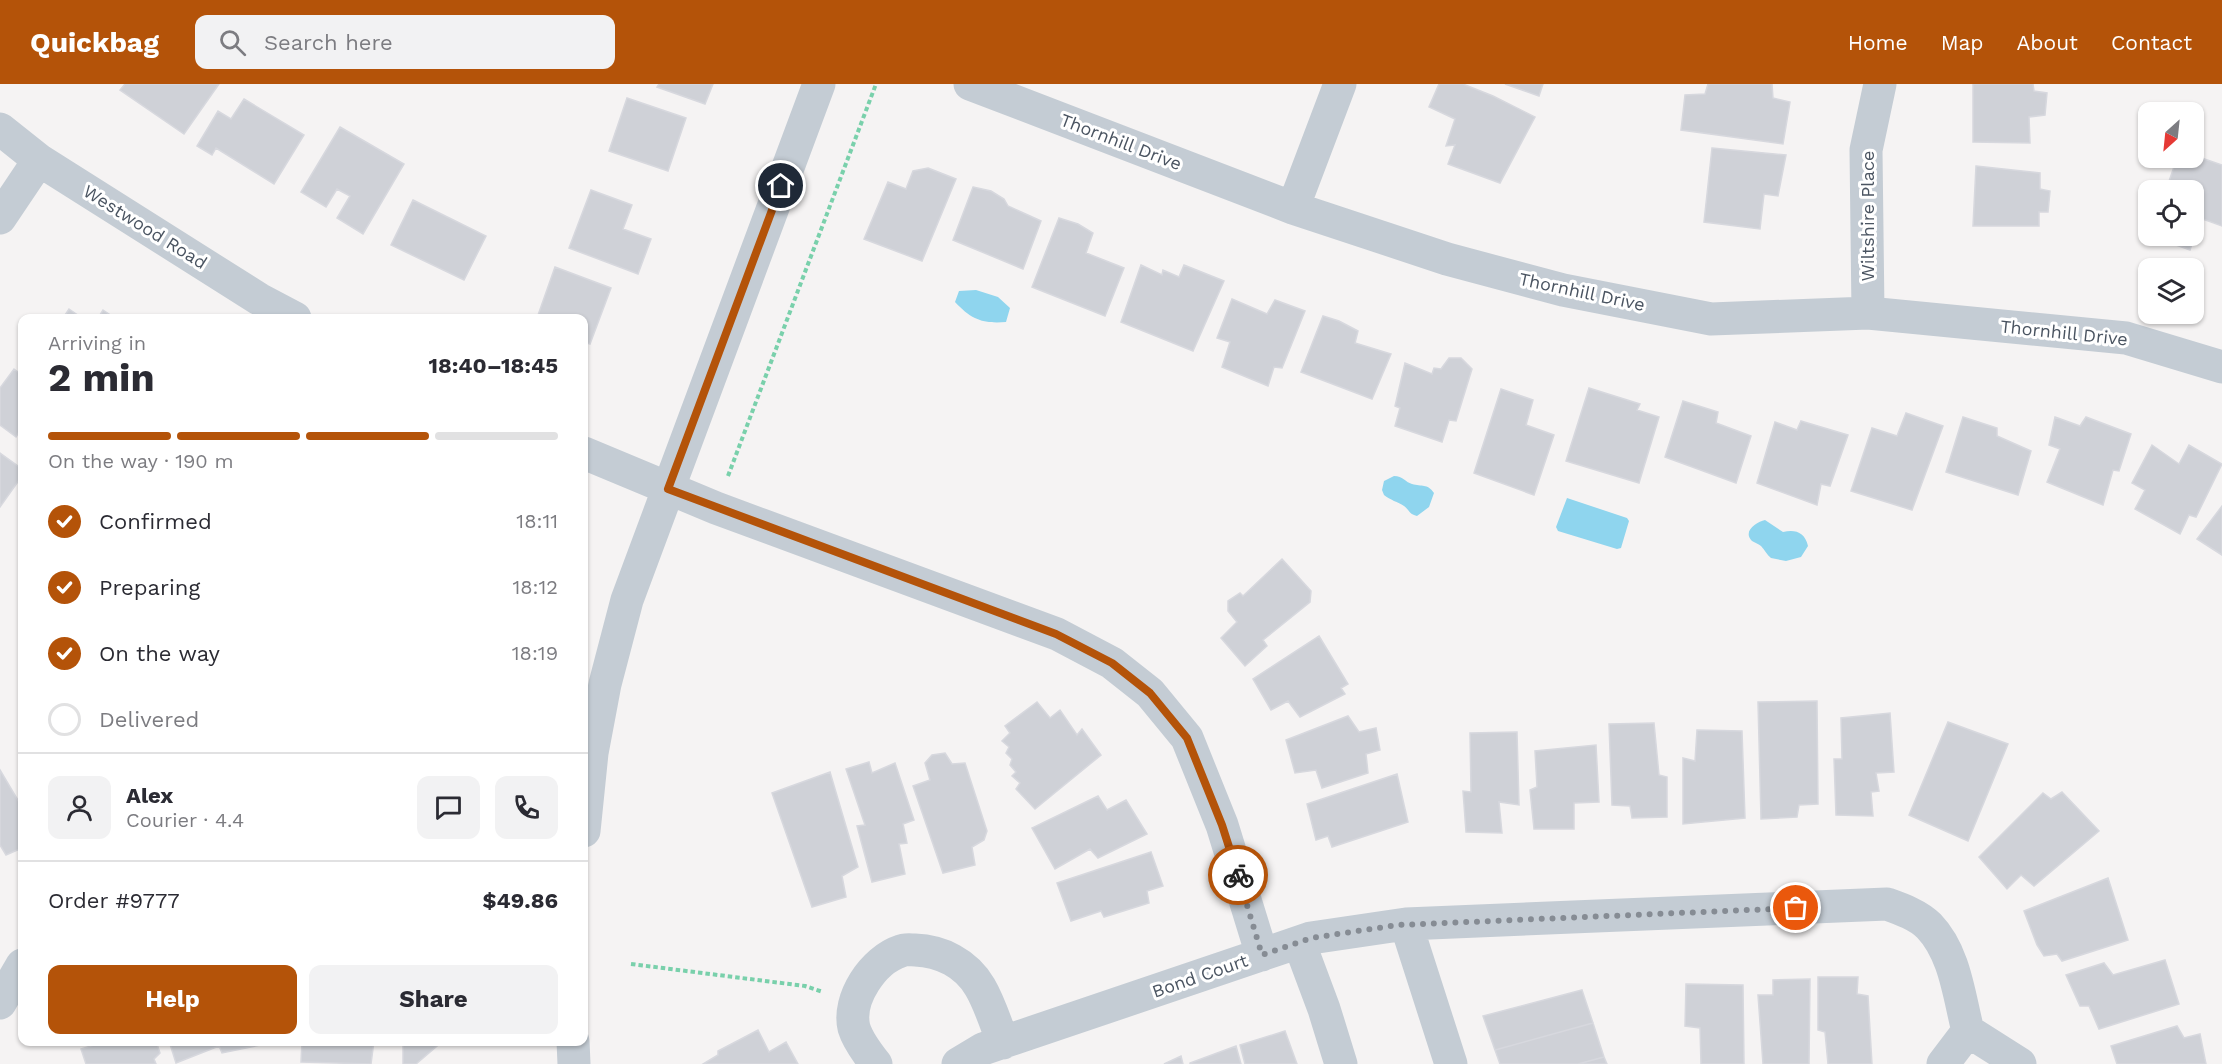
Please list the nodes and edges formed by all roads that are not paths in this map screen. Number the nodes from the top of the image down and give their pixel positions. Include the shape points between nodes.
1 (819, 84) edge
2 (970, 84) edge
3 (1340, 84) edge
4 (1880, 84) edge
5 (0, 129) edge
6 (39, 160) junction
7 (1293, 208) junction
8 (0, 218) edge
9 (1868, 313) junction
10 (287, 314) edge
11 (2222, 367) edge
12 (588, 455) edge
13 (668, 489) junction
14 (588, 792) edge
15 (1406, 924) junction
16 (1299, 942) junction
17 (1262, 955) junction
18 (18, 972) edge
19 (0, 1003) edge
20 (1968, 1031) junction
21 (1003, 1043) junction
22 (573, 1046) edge
23 (574, 1064) edge
24 (876, 1064) edge
25 (957, 1064) edge
26 (1341, 1064) edge
27 (1451, 1064) edge
28 (1943, 1064) edge
29 (2020, 1064) edge

1 - 13 street
2 - 7 street, Thornhill Drive
3 - 7 street
4 - 9 street, Wiltshire Place via 1866,150
5 - 6 street, Westwood Road
6 - 8 street
6 - 10 street, Westwood Road
7 - 9 street, Thornhill Drive via 1447,259 1563,290 1711,319
9 - 11 street, Thornhill Drive via 2126,338
12 - 13 street
13 - 14 street via 627,600 605,684
13 - 17 street via 1056,634 1112,663 1150,693 1187,738 1222,825
15 - 16 street, Bond Court
15 - 20 street, Bond Court via 1887,904 1928,924 1941,943 1951,962
15 - 27 street
16 - 17 street, Bond Court
16 - 26 street
17 - 21 street, Bond Court
18 - 19 street
20 - 28 street
20 - 29 street
21 - 24 street via 980,986 965,969 947,956 902,950 864,980 855,1002 854,1028
21 - 25 street, Bond Court
22 - 23 street

